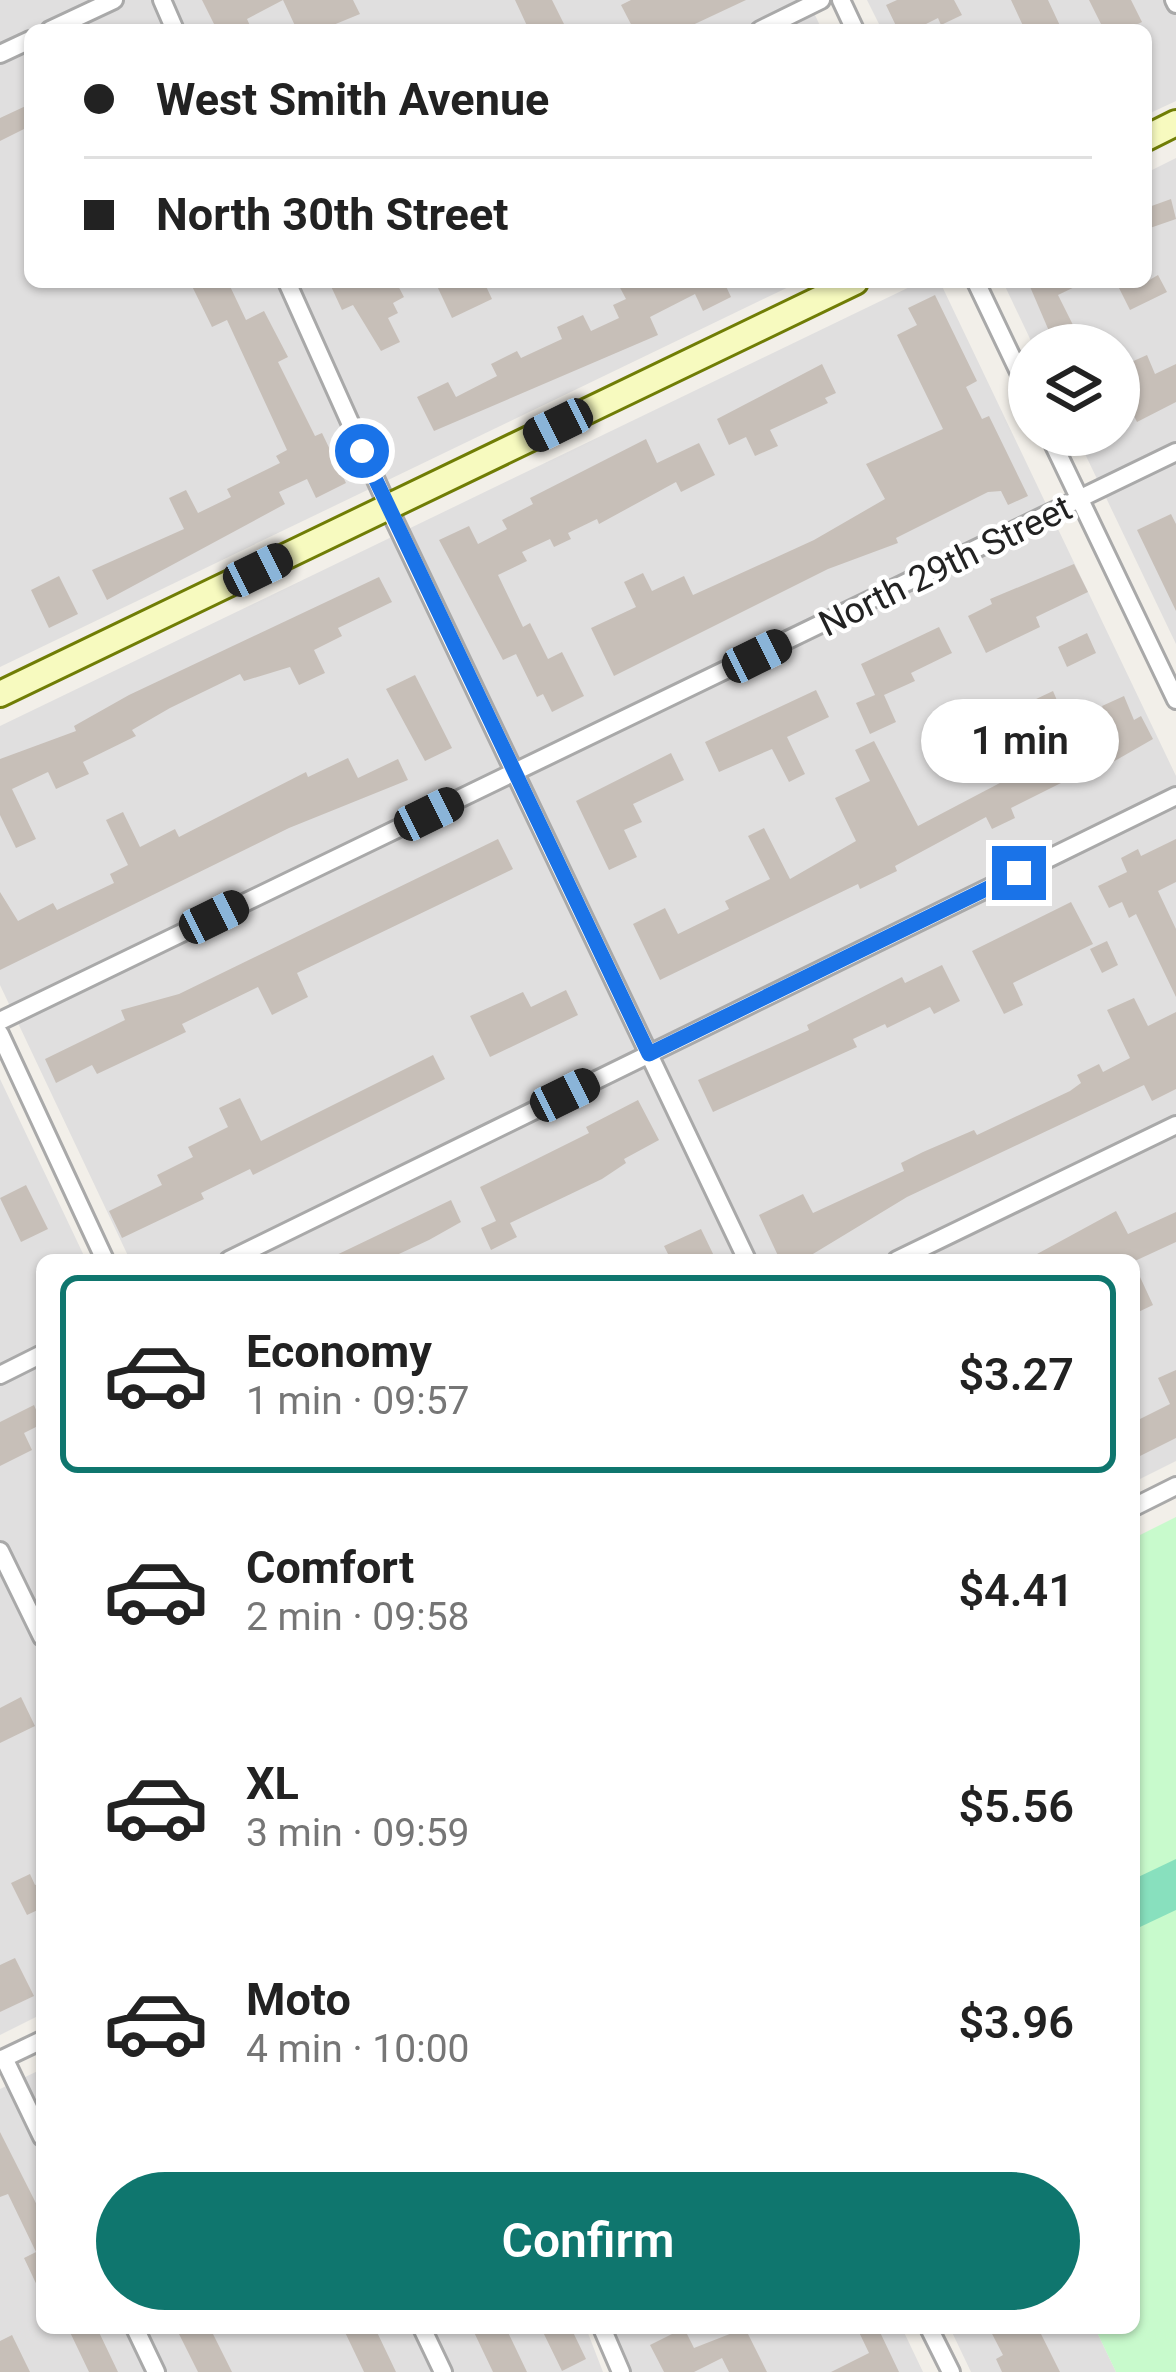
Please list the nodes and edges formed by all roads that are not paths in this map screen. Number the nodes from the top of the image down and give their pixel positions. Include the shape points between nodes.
1 (114, 0) edge
2 (820, 0) edge
3 (63, 24) edge
4 (772, 24) edge
5 (290, 288) edge
6 (843, 288) edge
7 (979, 288) edge
8 (1008, 349) edge
9 (1176, 452) edge
10 (1059, 456) edge
11 (1080, 500) junction
12 (388, 508) junction
13 (0, 694) edge
14 (1176, 700) edge
15 (514, 773) junction
16 (1176, 796) edge
17 (0, 1021) edge
18 (0, 1034) edge
19 (649, 1054) junction
20 (1176, 1125) edge
21 (103, 1254) edge
22 (241, 1254) edge
23 (744, 1254) edge
24 (909, 1254) edge
25 (36, 1357) edge
26 (0, 1376) edge
27 (1176, 1486) edge
28 (1140, 1504) edge
29 (0, 1551) edge
30 (36, 1625) edge
31 (36, 2043) edge
32 (2, 2059) edge
33 (36, 2125) edge
34 (138, 2334) edge
35 (425, 2334) edge
36 (605, 2334) edge
37 (932, 2334) edge
38 (156, 2372) edge
39 (443, 2372) edge
40 (621, 2372) edge
41 (951, 2372) edge

1 - 3 street
2 - 4 street
5 - 12 street
6 - 12 street
7 - 8 street
9 - 11 street, North 29th Street
10 - 11 street
11 - 14 street
11 - 15 street, North 29th Street
12 - 13 street
12 - 15 street
15 - 17 street, North 29th Street
15 - 19 street
16 - 19 street
18 - 21 street
19 - 22 street
19 - 23 street
20 - 24 street
25 - 26 street
27 - 28 street
29 - 30 street
31 - 32 street
32 - 33 street
34 - 38 street
35 - 39 street
36 - 40 street
37 - 41 street

